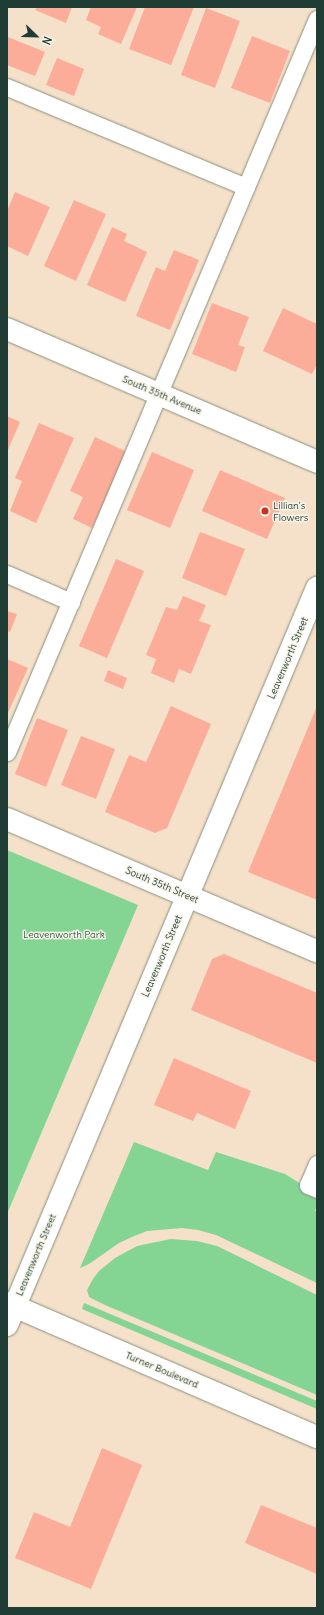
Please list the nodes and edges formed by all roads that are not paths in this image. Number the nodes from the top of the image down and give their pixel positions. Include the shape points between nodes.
1 (317, 19) edge
2 (7, 87) edge
3 (246, 187) junction
4 (7, 330) edge
5 (159, 394) junction
6 (317, 462) edge
7 (7, 574) edge
8 (317, 588) edge
9 (71, 602) junction
10 (7, 752) edge
11 (7, 819) edge
12 (187, 895) junction
13 (317, 951) edge
14 (317, 1164) edge
15 (317, 1189) edge
16 (10, 1312) edge
17 (317, 1438) edge

1 - 3 lane
2 - 3 lane
3 - 5 lane
4 - 5 street, South 35th Avenue
5 - 6 street, South 35th Avenue
5 - 9 lane
7 - 9 lane
8 - 12 street, Leavenworth Street
9 - 10 lane
11 - 12 street, South 35th Street
12 - 13 street, South 35th Street
12 - 16 street, Leavenworth Street
14 - 15 lane via 308,1185
16 - 17 street, Turner Boulevard

